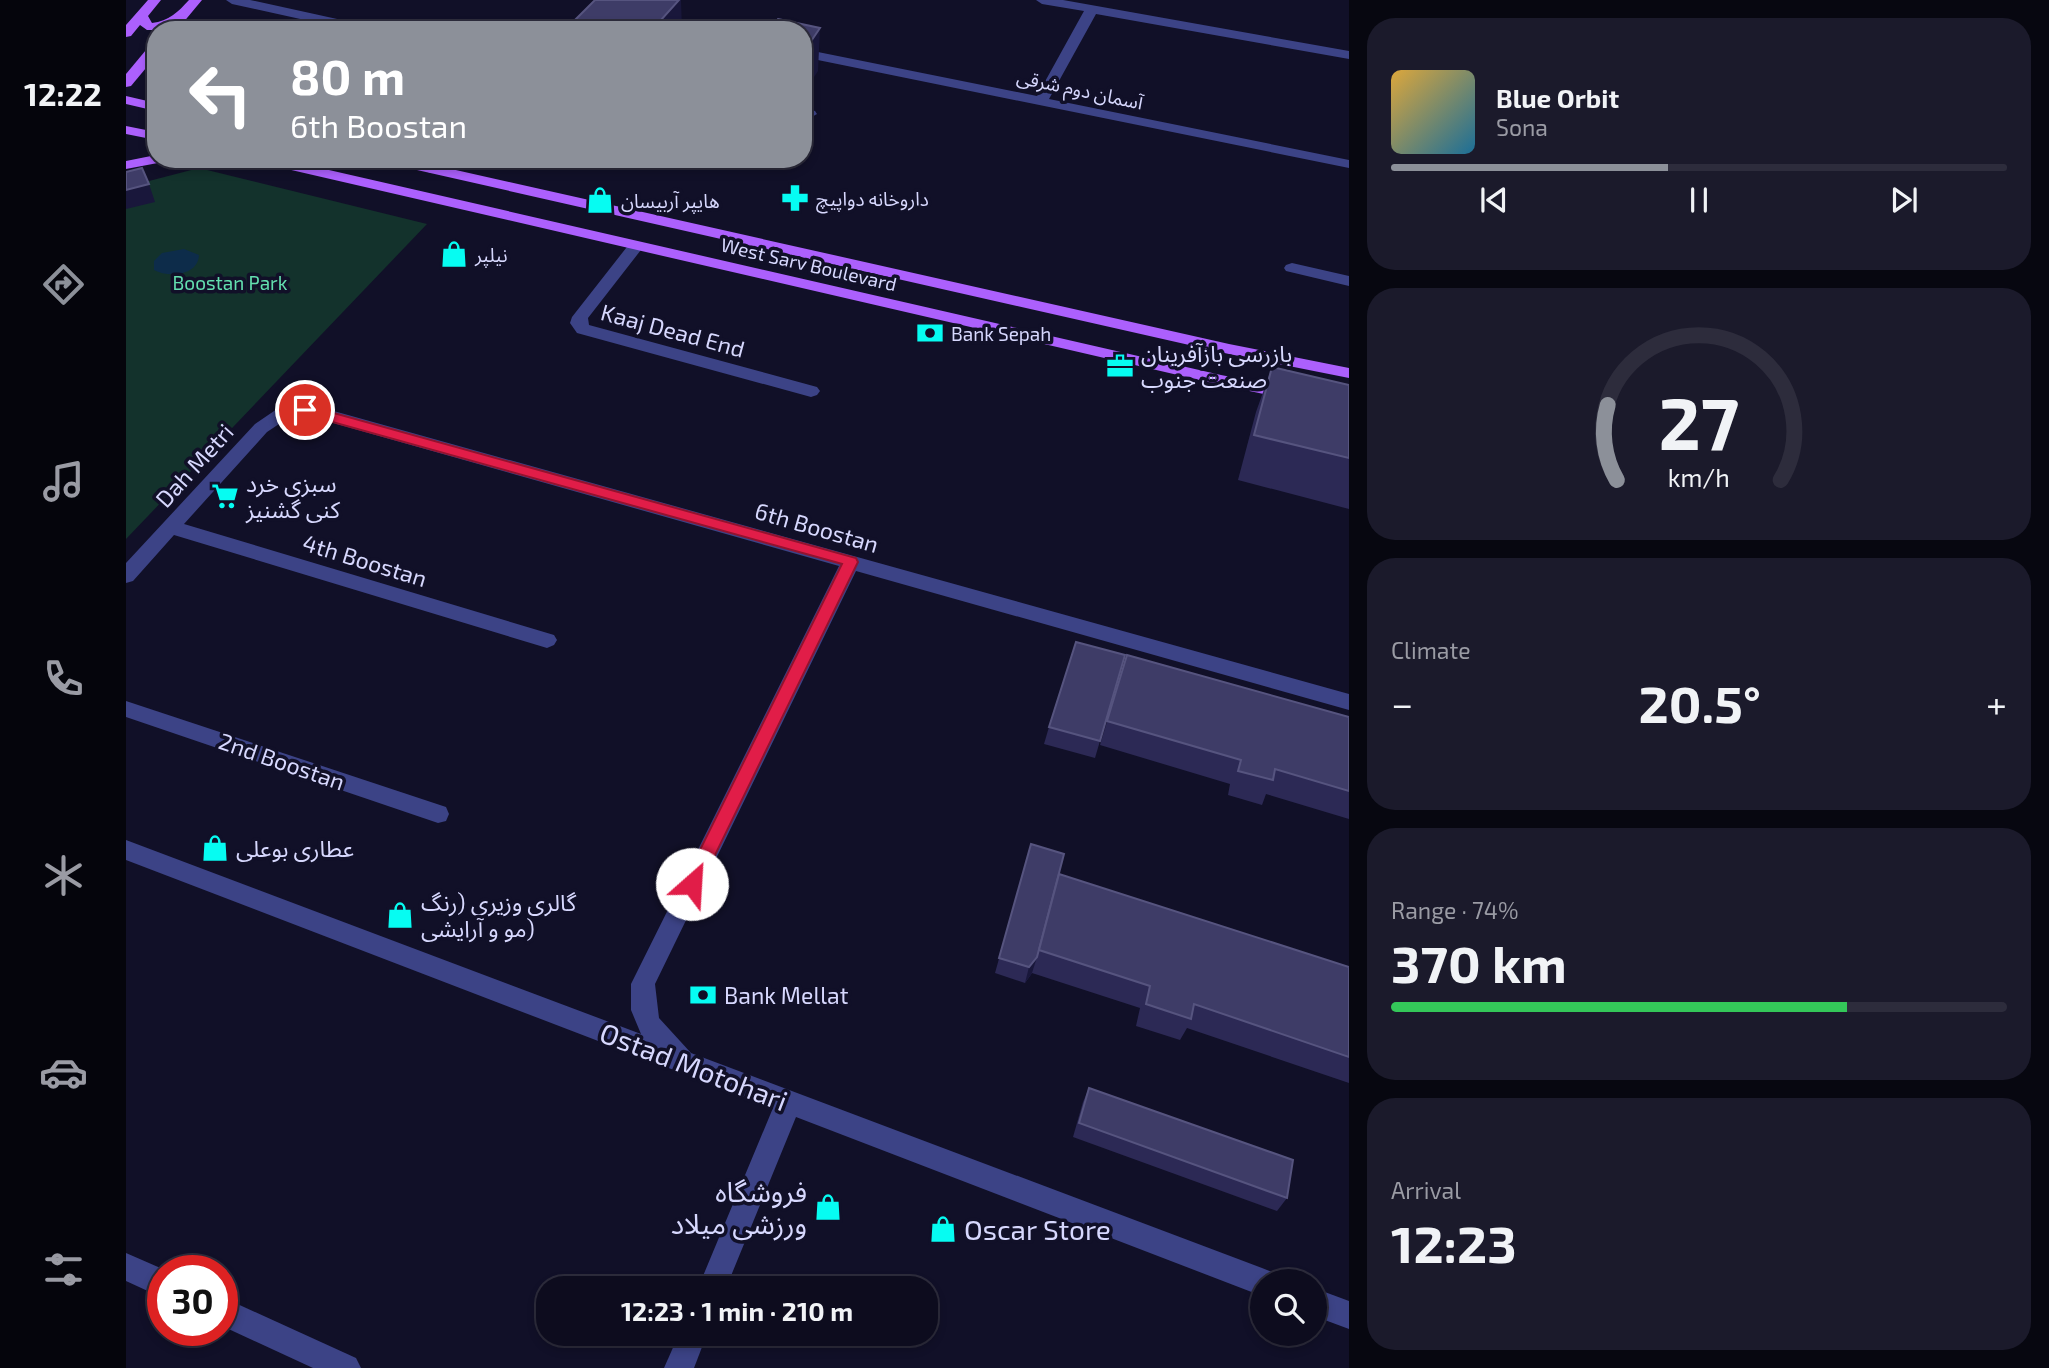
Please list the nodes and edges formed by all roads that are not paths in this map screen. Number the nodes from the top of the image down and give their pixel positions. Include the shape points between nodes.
1 (155, 0) edge
2 (196, 0) edge
3 (232, 0) edge
4 (1042, 0) edge
5 (1093, 9) junction
6 (141, 14) junction
7 (179, 19) joint
8 (636, 19) edge
9 (174, 21) edge
10 (328, 21) edge
11 (646, 21) edge
12 (147, 26) edge
13 (126, 33) edge
14 (812, 55) edge
15 (1349, 55) edge
16 (147, 58) edge
17 (126, 83) edge
18 (126, 100) edge
19 (1041, 101) junction
20 (147, 105) edge
21 (126, 130) edge
22 (147, 134) edge
23 (147, 161) edge
24 (1349, 164) edge
25 (126, 165) edge
26 (300, 168) edge
27 (453, 168) edge
28 (636, 246) junction
29 (1292, 268) dead end
30 (1349, 281) edge
31 (1349, 373) edge
32 (811, 391) dead end
33 (1349, 406) edge
34 (271, 419) joint
35 (170, 527) junction
36 (851, 562) junction
37 (126, 576) edge
38 (547, 640) dead end
39 (1349, 702) edge
40 (126, 709) edge
41 (438, 814) dead end
42 (126, 850) edge
43 (687, 1063) junction
44 (789, 1102) junction
45 (126, 1268) edge
46 (717, 1276) edge
47 (147, 1277) edge
48 (1250, 1277) edge
49 (1327, 1307) edge
50 (1349, 1315) edge
51 (238, 1318) edge
52 (689, 1346) edge
53 (346, 1368) edge
54 (679, 1368) edge

1 - 6 main road
2 - 7 main road
3 - 10 street
4 - 5 street
5 - 15 street
5 - 19 street
6 - 12 main road
6 - 13 main road
7 - 9 main road
8 - 11 street
14 - 19 street, آسمان دوم شرقی
16 - 17 main road
18 - 20 main road
19 - 24 street, آسمان دوم شرقی
21 - 22 main road
23 - 25 main road
26 - 28 main road, West Sarv Boulevard
27 - 31 main road, West Sarv Boulevard
28 - 32 street, Kaaj Dead End via 580,317 583,329
28 - 33 main road, West Sarv Boulevard
29 - 30 street
34 - 35 street, Dah Metri
34 - 36 street, 6th Boostan via 297,410 316,411
35 - 37 street, Dah Metri
35 - 38 street, 4th Boostan
36 - 39 street, 6th Boostan
36 - 43 street via 643,984 646,1023
40 - 41 street, 2nd Boostan
42 - 43 street, Ostad Motohari
43 - 44 street, Ostad Motohari
44 - 46 street
44 - 48 street, Ostad Motohari
45 - 47 street
49 - 50 street
51 - 53 street
52 - 54 street

